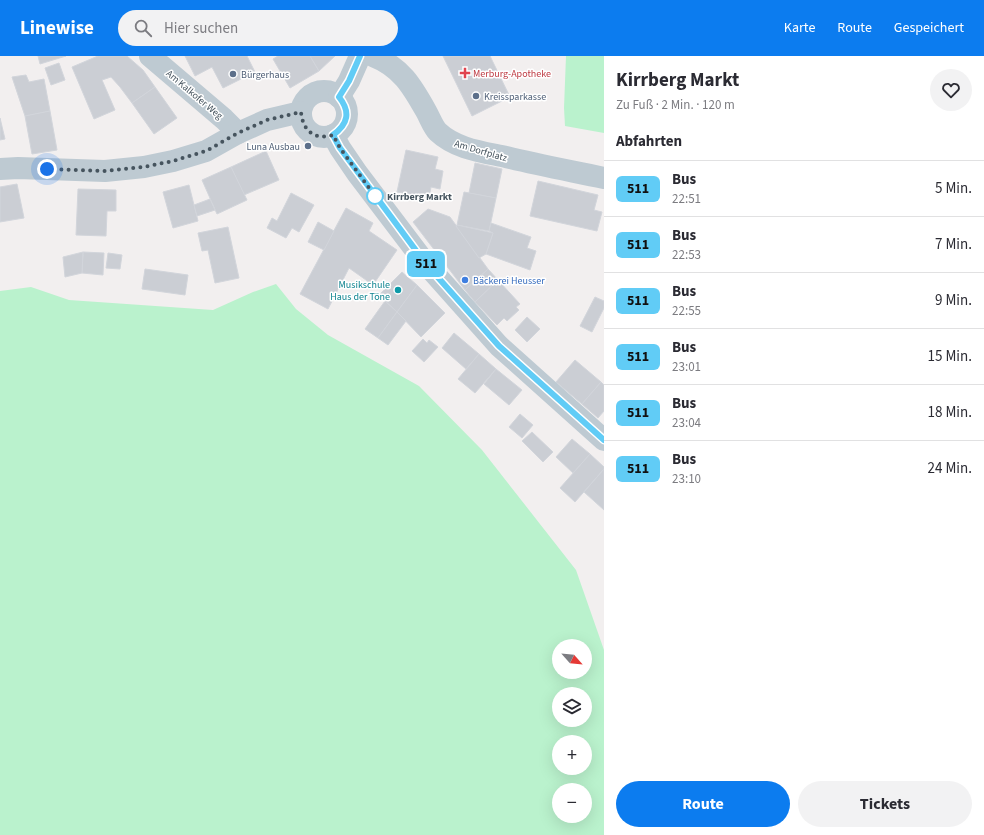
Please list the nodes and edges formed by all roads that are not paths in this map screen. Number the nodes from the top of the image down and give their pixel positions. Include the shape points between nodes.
1 (150, 56) edge
2 (360, 56) edge
3 (373, 56) edge
4 (339, 97) junction
5 (301, 112) junction
6 (238, 133) junction
7 (333, 135) junction
8 (0, 169) edge
9 (604, 178) edge
10 (604, 440) edge

1 - 6 street, Am Kalkofer Weg
2 - 4 street
3 - 9 street, Am Dorfplatz via 399,71 410,84 437,131 448,141 543,166
4 - 5 street via 332,92 315,93 308,97
4 - 7 street via 345,104 346,122
5 - 6 street via 267,120
5 - 7 street via 305,128 311,133 326,137
6 - 8 street via 206,151 144,167 105,171
7 - 10 street via 426,264 499,346

